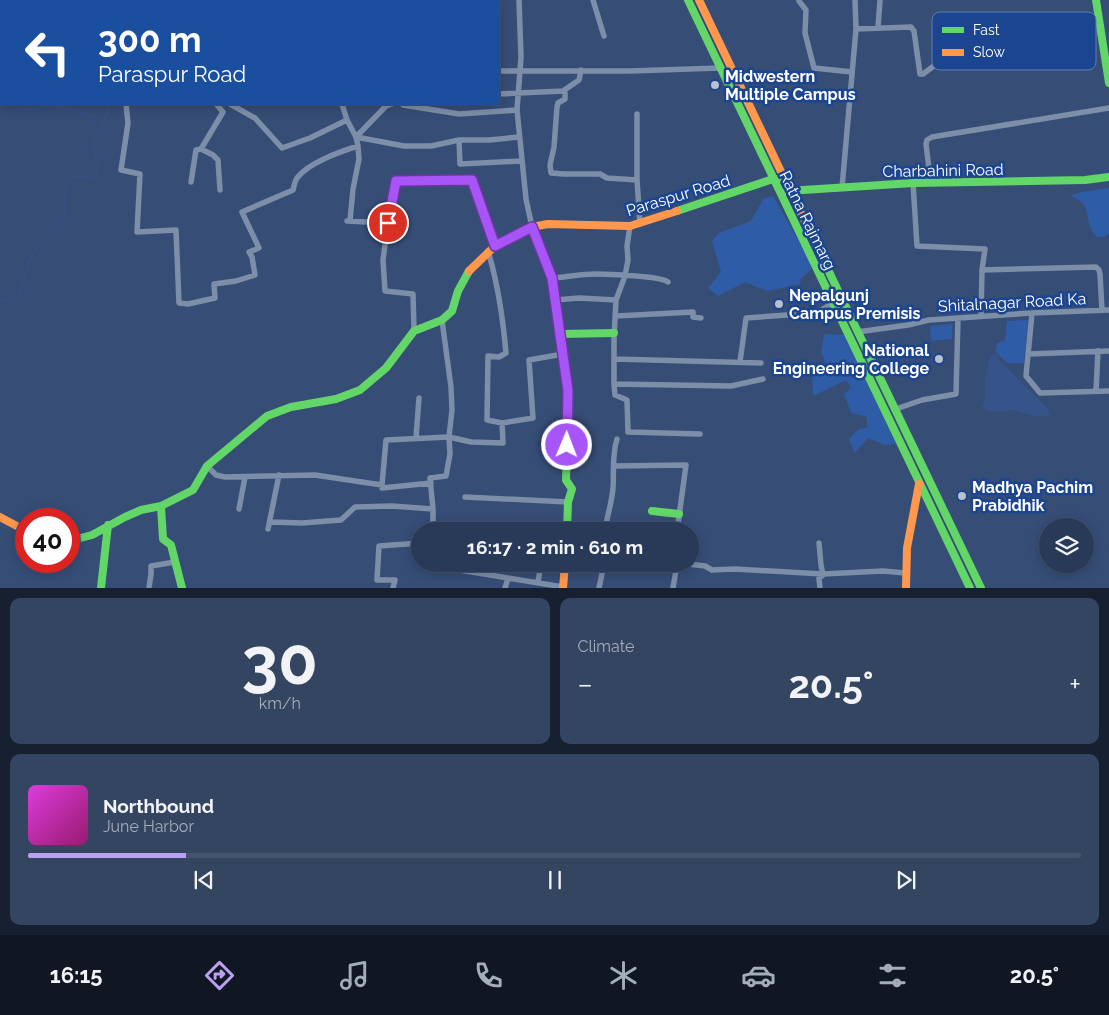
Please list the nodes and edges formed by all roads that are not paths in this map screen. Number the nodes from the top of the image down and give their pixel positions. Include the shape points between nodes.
1 (519, 0) edge
2 (593, 0) edge
3 (688, 0) edge
4 (700, 0) edge
5 (855, 0) edge
6 (880, 0) edge
7 (1096, 0) edge
8 (799, 1) edge
9 (1096, 22) edge
10 (1099, 22) junction
11 (878, 27) junction
12 (856, 29) junction
13 (604, 36) dead end
14 (1108, 66) edge
15 (932, 67) edge
16 (720, 68) junction
17 (581, 70) junction
18 (500, 71) edge
19 (519, 71) junction
20 (852, 72) junction
21 (1109, 83) edge
22 (563, 91) junction
23 (518, 93) junction
24 (500, 94) edge
25 (126, 105) edge
26 (218, 105) edge
27 (232, 105) edge
28 (342, 105) edge
29 (389, 105) edge
30 (403, 105) edge
31 (1109, 108) edge
32 (518, 110) junction
33 (637, 114) dead end
34 (347, 120) junction
35 (356, 136) junction
36 (519, 137) junction
37 (459, 140) junction
38 (358, 146) junction
39 (201, 149) junction
40 (521, 161) junction
41 (930, 169) dead end
42 (1109, 177) edge
43 (773, 179) junction
44 (785, 179) junction
45 (637, 180) junction
46 (191, 182) dead end
47 (913, 183) junction
48 (842, 188) junction
49 (220, 190) dead end
50 (778, 190) junction
51 (791, 191) junction
52 (388, 223) junction
53 (640, 224) junction
54 (630, 226) junction
55 (532, 227) junction
56 (495, 246) junction
57 (488, 251) junction
58 (982, 270) junction
59 (625, 276) junction
60 (552, 278) junction
61 (668, 282) dead end
62 (555, 300) junction
63 (616, 300) junction
64 (834, 303) junction
65 (1102, 310) junction
66 (1109, 310) edge
67 (1032, 313) junction
68 (616, 316) junction
69 (981, 316) junction
70 (701, 318) dead end
71 (958, 318) junction
72 (442, 320) junction
73 (414, 331) junction
74 (857, 332) junction
75 (614, 333) junction
76 (560, 334) junction
77 (848, 334) junction
78 (1109, 351) edge
79 (1098, 352) junction
80 (563, 354) junction
81 (1028, 354) junction
82 (614, 359) junction
83 (740, 362) junction
84 (761, 363) dead end
85 (763, 379) dead end
86 (614, 384) junction
87 (1096, 391) junction
88 (1109, 391) edge
89 (419, 398) dead end
90 (896, 409) junction
91 (502, 423) junction
92 (700, 434) dead end
93 (449, 437) junction
94 (416, 438) junction
95 (617, 440) dead end
96 (207, 466) junction
97 (614, 466) junction
98 (278, 475) junction
99 (246, 477) junction
100 (431, 483) junction
101 (919, 484) junction
102 (382, 485) junction
103 (465, 497) dead end
104 (568, 502) junction
105 (161, 506) junction
106 (239, 509) dead end
107 (433, 509) junction
108 (652, 511) dead end
109 (679, 514) junction
110 (0, 517) edge
111 (270, 522) junction
112 (433, 522) edge
113 (568, 522) edge
114 (606, 522) edge
115 (678, 522) edge
116 (15, 525) edge
117 (108, 525) junction
118 (268, 529) dead end
119 (80, 538) edge
120 (819, 543) dead end
121 (411, 544) edge
122 (175, 562) junction
123 (699, 565) edge
124 (471, 572) edge
125 (540, 572) edge
126 (564, 572) edge
127 (602, 572) edge
128 (676, 572) edge
129 (905, 573) junction
130 (823, 574) junction
131 (508, 578) junction
132 (538, 582) junction
133 (563, 587) edge
134 (102, 588) edge
135 (149, 588) edge
136 (182, 588) edge
137 (393, 588) edge
138 (505, 588) edge
139 (598, 588) edge
140 (673, 588) edge
141 (820, 588) edge
142 (906, 588) edge
143 (970, 588) edge
144 (981, 588) edge

1 - 19 street
2 - 13 street
3 - 16 main road, Ratna Rajmarg
4 - 44 main road, Ratna Rajmarg
5 - 12 street
6 - 11 street
7 - 10 main road
8 - 20 street via 806,10 805,33 814,68
9 - 10 street
10 - 14 main road
11 - 12 street
11 - 15 street via 911,27 920,74
12 - 20 street
14 - 21 main road
16 - 17 street
16 - 43 main road, Ratna Rajmarg
17 - 19 street
17 - 22 street via 579,80
18 - 19 street
19 - 23 street
20 - 48 street
22 - 23 street
22 - 45 street via 565,99 557,106 551,173 600,174 607,178
23 - 24 street
23 - 32 street
25 - 38 street via 128,123 122,170 140,174 137,232 176,230 179,303 215,298 214,284 255,275 249,252 259,248 242,212 293,190 297,178 312,165
26 - 39 street via 223,112
27 - 34 street via 255,118 282,148
28 - 34 street
29 - 35 street
30 - 32 street via 459,114
31 - 41 street via 932,138 926,144
32 - 36 street
33 - 45 street
34 - 35 street
35 - 37 street via 404,146 431,146
35 - 38 street
36 - 37 street
36 - 40 street
37 - 40 street via 460,164
38 - 52 street via 359,159 348,221
39 - 46 street via 196,150
39 - 49 street via 218,160
40 - 55 street
42 - 47 main road, Charbahini Road via 1045,182
43 - 44 main road, Paraspur Road
43 - 50 main road, Ratna Rajmarg
43 - 53 main road, Paraspur Road
44 - 51 main road, Ratna Rajmarg
45 - 53 street
47 - 48 main road, Charbahini Road
47 - 58 street via 917,246 985,250
48 - 51 main road, Charbahini Road
50 - 51 main road, Charbahini Road
50 - 64 main road, Ratna Rajmarg
51 - 74 main road, Ratna Rajmarg
52 - 56 street via 396,181 472,180
52 - 73 street via 383,260 385,292 413,294
53 - 54 main road, Paraspur Road
54 - 55 main road, Paraspur Road via 548,224
54 - 59 street
55 - 56 main road, Paraspur Road
55 - 60 main road
56 - 57 main road, Paraspur Road
57 - 72 main road, Paraspur Road via 470,269 452,311
57 - 91 street via 496,280 506,353 499,357 488,356 487,420
58 - 65 street via 1096,267 1100,274
58 - 69 street
59 - 60 street via 595,274
59 - 61 street
59 - 63 street
60 - 62 main road
62 - 63 street
62 - 76 main road
63 - 68 street
64 - 77 main road, Ratna Rajmarg
64 - 83 street via 816,313 746,318
65 - 66 street, Shitalnagar Road Ka
65 - 67 street, Shitalnagar Road Ka
67 - 69 street, Shitalnagar Road Ka
67 - 81 street
68 - 70 street via 693,312 693,317
68 - 75 street
69 - 71 street, Shitalnagar Road Ka
71 - 74 street, Shitalnagar Road Ka
71 - 90 street via 956,394
72 - 73 main road
72 - 93 street via 451,392
73 - 96 main road via 386,368 360,390 336,400 291,407 267,416
74 - 77 street, Shitalnagar Road Ka
74 - 90 main road, Ratna Rajmarg
75 - 76 main road
75 - 82 street
76 - 80 main road
77 - 101 main road, Ratna Rajmarg
78 - 79 street
79 - 81 street
79 - 87 street
80 - 91 street via 530,360 533,418
80 - 104 main road via 568,391 566,480 572,489
81 - 87 street via 1026,376 1040,393
82 - 83 street
82 - 86 street
83 - 84 street
85 - 86 street via 731,386
86 - 92 street via 614,395 627,400 628,432
87 - 88 street
89 - 94 street
90 - 144 main road, Ratna Rajmarg
91 - 93 street via 503,444
93 - 94 street
93 - 100 street via 446,476 430,478
94 - 102 street via 386,440
95 - 97 street
96 - 99 street via 216,475
96 - 105 main road via 193,490
97 - 109 street via 686,465
97 - 114 street
98 - 99 street
98 - 102 street via 315,475
98 - 111 street
99 - 106 street
100 - 102 street via 382,488
100 - 107 street
101 - 129 main road
101 - 143 main road, Ratna Rajmarg
103 - 104 street
104 - 113 main road
105 - 117 main road via 141,510
105 - 122 main road via 163,539 171,545
107 - 111 street via 355,507 341,520 302,524
107 - 112 street
108 - 109 main road
109 - 115 street
110 - 116 main road
111 - 118 street
117 - 119 main road
117 - 134 main road
120 - 130 street
121 - 137 street via 379,546 376,580 395,580
122 - 135 street via 151,566
122 - 136 main road
123 - 130 street via 712,570
124 - 131 street
125 - 132 street
126 - 133 main road
127 - 139 street
128 - 140 street
129 - 130 street
129 - 142 main road
130 - 141 street via 819,578
131 - 132 street
131 - 138 street
132 - 133 street

